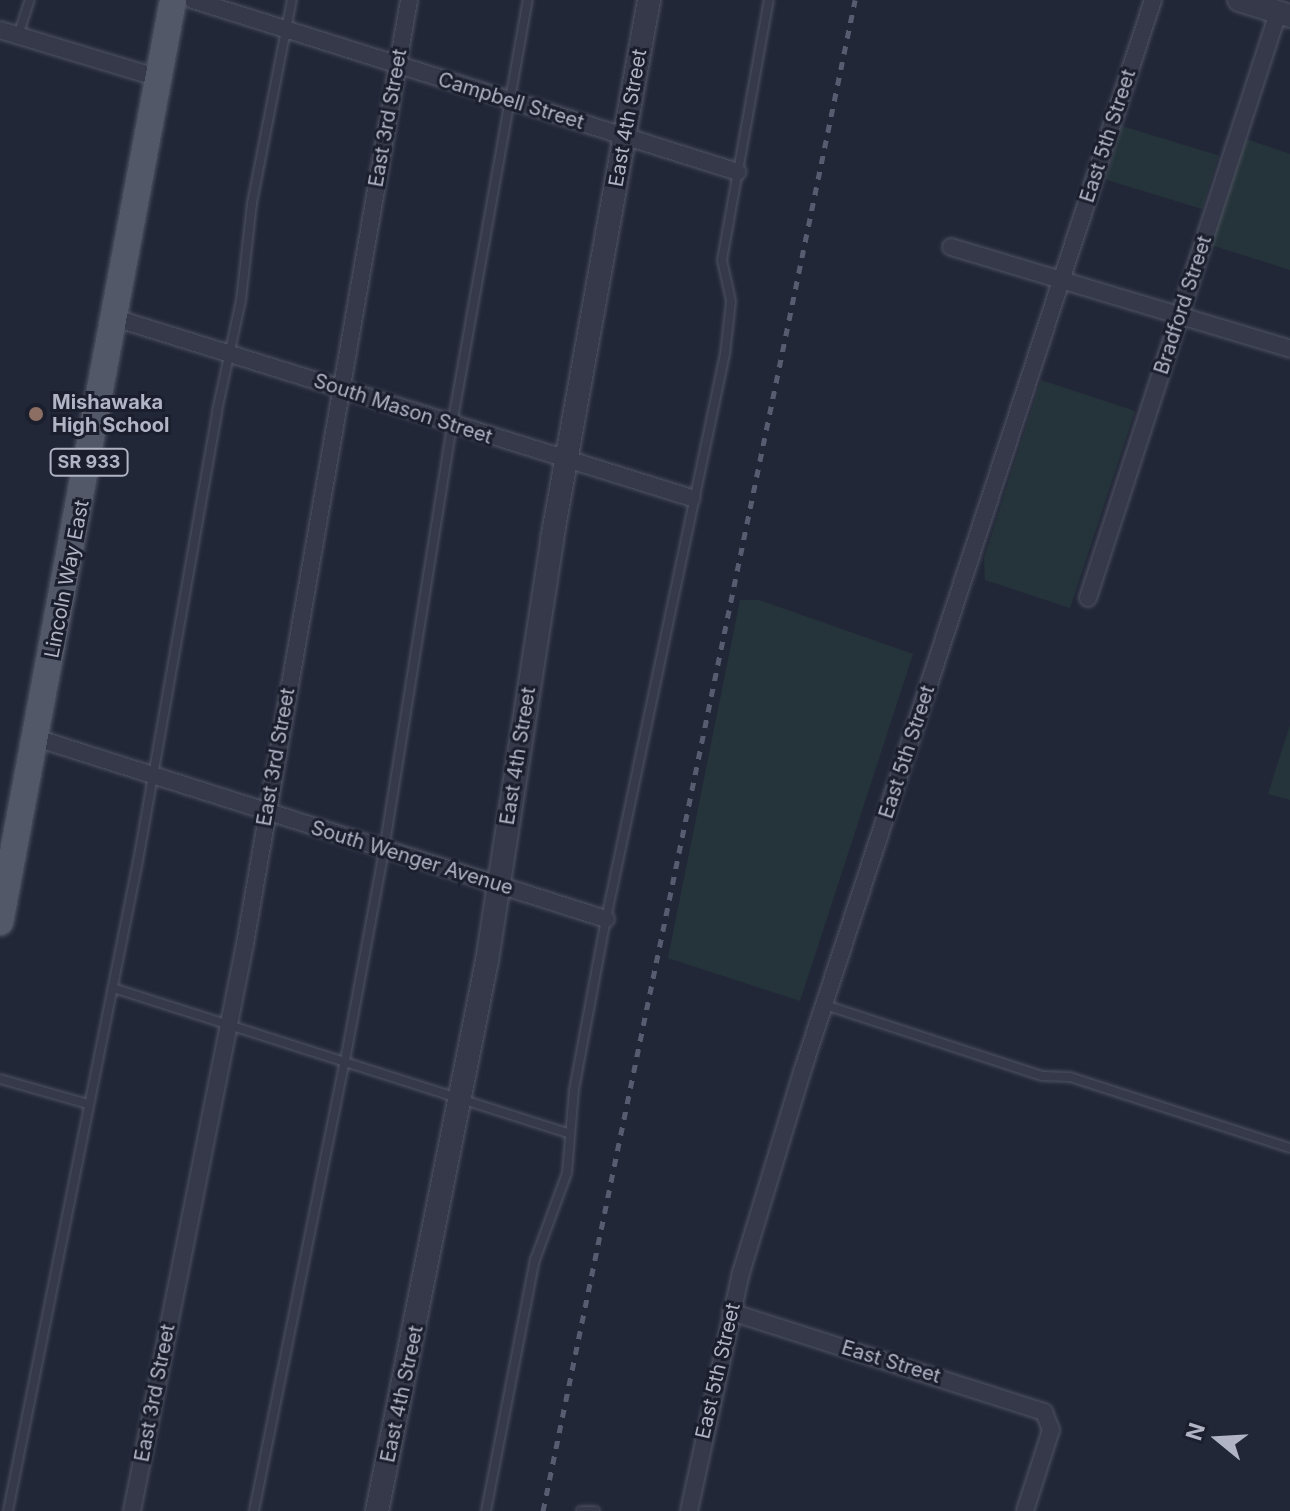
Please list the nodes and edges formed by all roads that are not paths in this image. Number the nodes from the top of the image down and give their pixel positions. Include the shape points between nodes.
1 (30, 0) edge
2 (173, 0) edge
3 (193, 0) edge
4 (292, 0) edge
5 (409, 0) edge
6 (528, 0) edge
7 (649, 0) edge
8 (769, 0) edge
9 (1153, 0) edge
10 (1239, 0) edge
11 (1284, 14) edge
12 (0, 30) edge
13 (285, 31) junction
14 (18, 36) junction
15 (398, 65) junction
16 (159, 78) junction
17 (511, 101) junction
18 (624, 138) junction
19 (738, 172) junction
20 (951, 247) dead end
21 (1061, 282) junction
22 (1179, 315) junction
23 (115, 318) junction
24 (1290, 349) edge
25 (229, 356) junction
26 (339, 389) junction
27 (452, 425) junction
28 (566, 461) junction
29 (692, 498) junction
30 (1088, 598) dead end
31 (36, 738) junction
32 (153, 776) junction
33 (267, 812) junction
34 (384, 850) junction
35 (498, 886) junction
36 (0, 917) edge
37 (606, 919) junction
38 (113, 988) junction
39 (825, 1005) junction
40 (228, 1024) junction
41 (345, 1061) junction
42 (0, 1079) edge
43 (461, 1099) junction
44 (88, 1104) junction
45 (568, 1133) junction
46 (1290, 1148) edge
47 (731, 1312) junction
48 (8, 1511) edge
49 (132, 1511) edge
50 (254, 1511) edge
51 (377, 1511) edge
52 (486, 1511) edge
53 (581, 1511) edge
54 (595, 1511) edge
55 (689, 1511) edge
56 (1025, 1511) edge

1 - 14 lane
2 - 16 main road, Lincoln Way East / SR 933
3 - 13 street, Campbell Street
4 - 13 lane
5 - 15 street, East 3rd Street
6 - 17 lane
7 - 18 street, East 4th Street
8 - 19 lane
9 - 21 street, East 5th Street
10 - 11 street
11 - 22 street, Bradford Street
12 - 14 street
13 - 15 street, Campbell Street
13 - 25 lane
14 - 16 street
15 - 17 street, Campbell Street
15 - 26 street, East 3rd Street
16 - 23 main road, Lincoln Way East / SR 933
17 - 18 street, Campbell Street
17 - 27 lane
18 - 19 street, Campbell Street
18 - 28 street, East 4th Street
19 - 29 lane via 721,270 731,301 730,325
20 - 21 street
21 - 22 street
21 - 39 street, East 5th Street
22 - 24 street
22 - 30 street, Bradford Street
23 - 25 street, South Mason Street
23 - 31 main road, Lincoln Way East / SR 933
25 - 26 street, South Mason Street
25 - 32 lane
26 - 27 street, South Mason Street
26 - 33 street, East 3rd Street
27 - 28 street, South Mason Street
27 - 34 lane
28 - 29 street, South Mason Street
28 - 35 street, East 4th Street
29 - 37 lane
31 - 32 street, South Wenger Avenue
31 - 36 main road, Lincoln Way East / SR 933
32 - 33 street, South Wenger Avenue
32 - 38 lane
33 - 34 street, South Wenger Avenue
33 - 40 street, East 3rd Street
34 - 35 street, South Wenger Avenue
34 - 41 lane
35 - 37 street, South Wenger Avenue
35 - 43 street, East 4th Street
37 - 45 lane
38 - 40 lane
38 - 44 lane
39 - 46 lane via 1042,1076 1070,1077
39 - 47 street, East 5th Street
40 - 41 lane
40 - 49 street, East 3rd Street
41 - 43 lane
41 - 50 lane
42 - 44 lane
43 - 45 lane
43 - 51 street, East 4th Street
44 - 48 lane
45 - 52 lane via 567,1173 535,1260
47 - 55 street, East 5th Street
47 - 56 street, East Street via 1039,1408 1049,1417 1051,1430
53 - 54 lane

